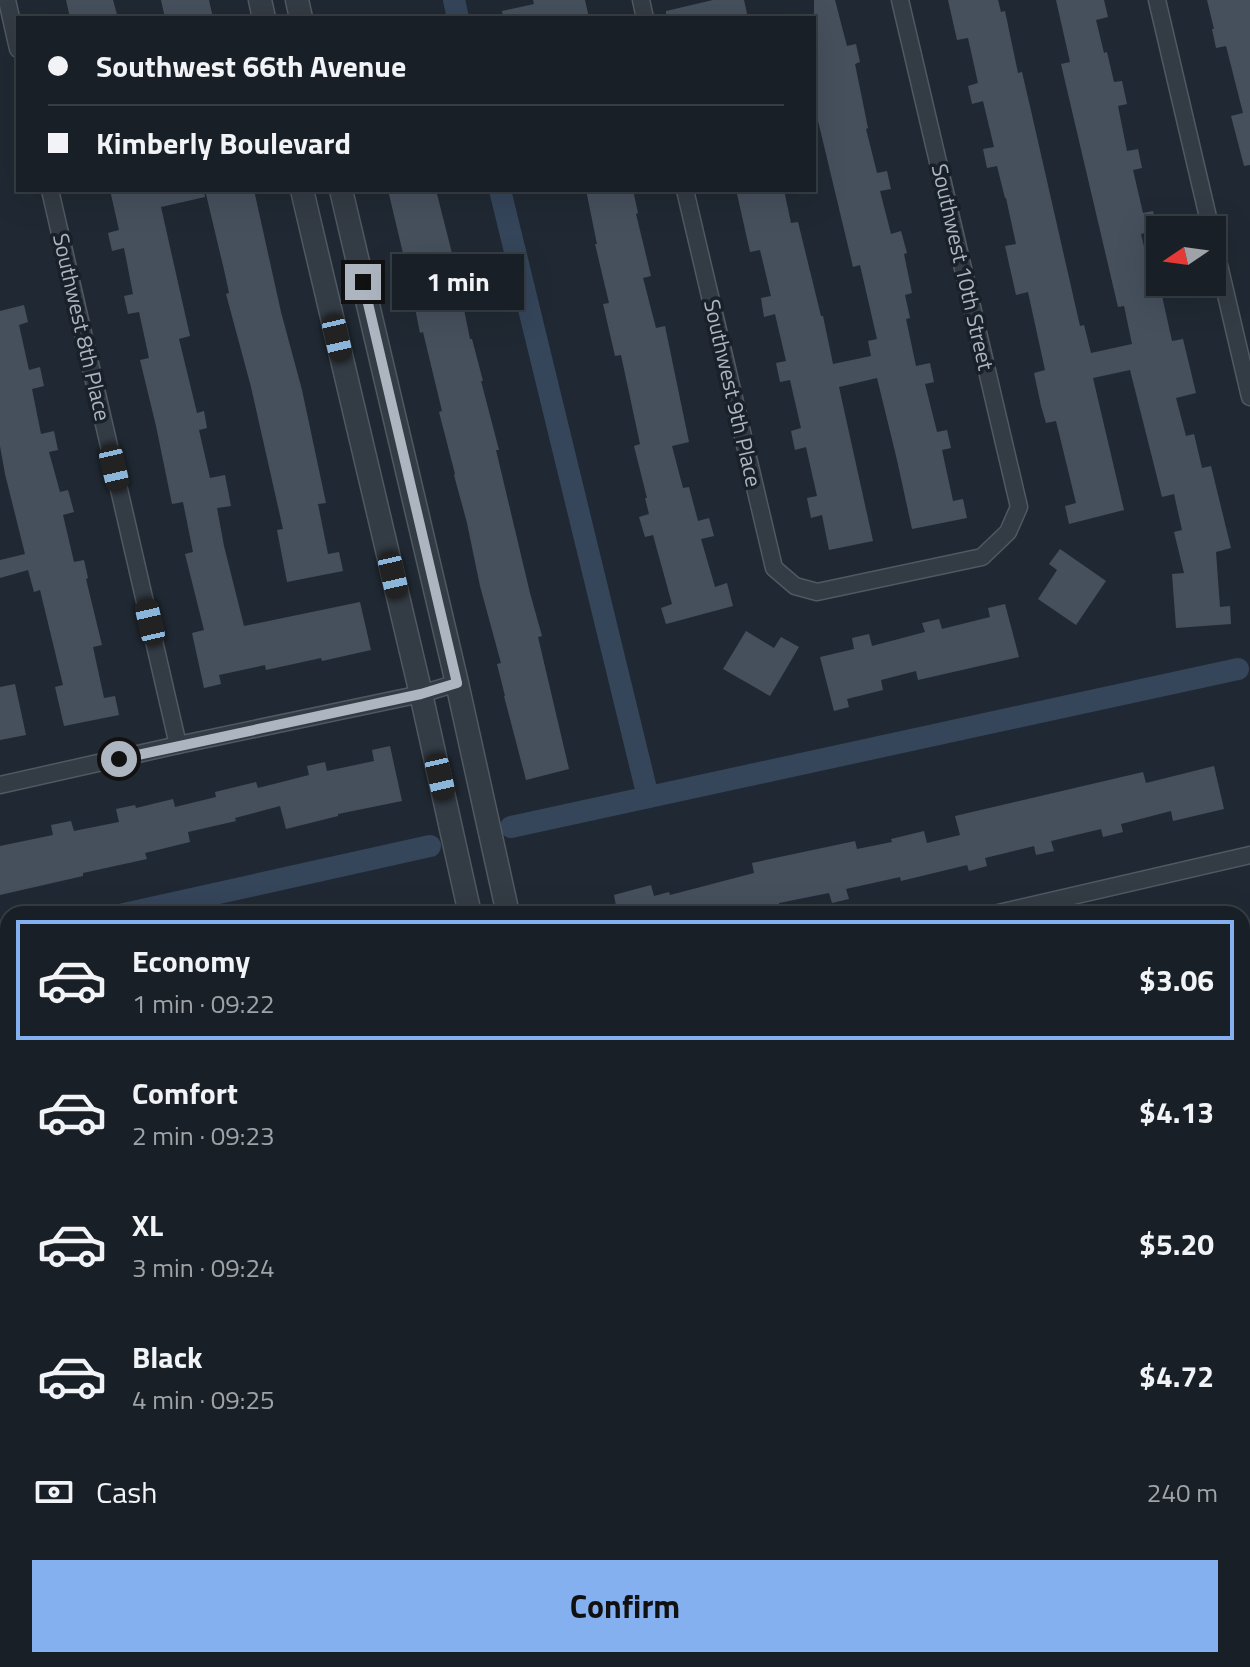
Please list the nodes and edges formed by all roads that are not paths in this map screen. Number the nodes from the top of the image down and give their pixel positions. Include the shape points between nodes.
1 (7, 0) edge
2 (900, 0) edge
3 (1157, 0) edge
4 (16, 40) edge
5 (50, 192) edge
6 (302, 192) edge
7 (341, 192) edge
8 (685, 192) edge
9 (1208, 216) edge
10 (1226, 293) edge
11 (1250, 397) edge
12 (795, 586) joint
13 (457, 683) junction
14 (421, 694) junction
15 (178, 745) junction
16 (0, 785) edge
17 (1250, 855) edge
18 (468, 906) edge
19 (506, 906) edge
20 (1033, 906) edge

1 - 4 street
2 - 12 street, Southwest 10th Street via 1019,507 1008,532 982,557 817,592
3 - 9 street
5 - 15 street, Southwest 8th Place
6 - 14 street
7 - 13 street
8 - 12 street, Southwest 9th Place via 774,568
10 - 11 street
13 - 14 street
13 - 19 street
14 - 15 street
14 - 18 street
15 - 16 street
17 - 20 street

